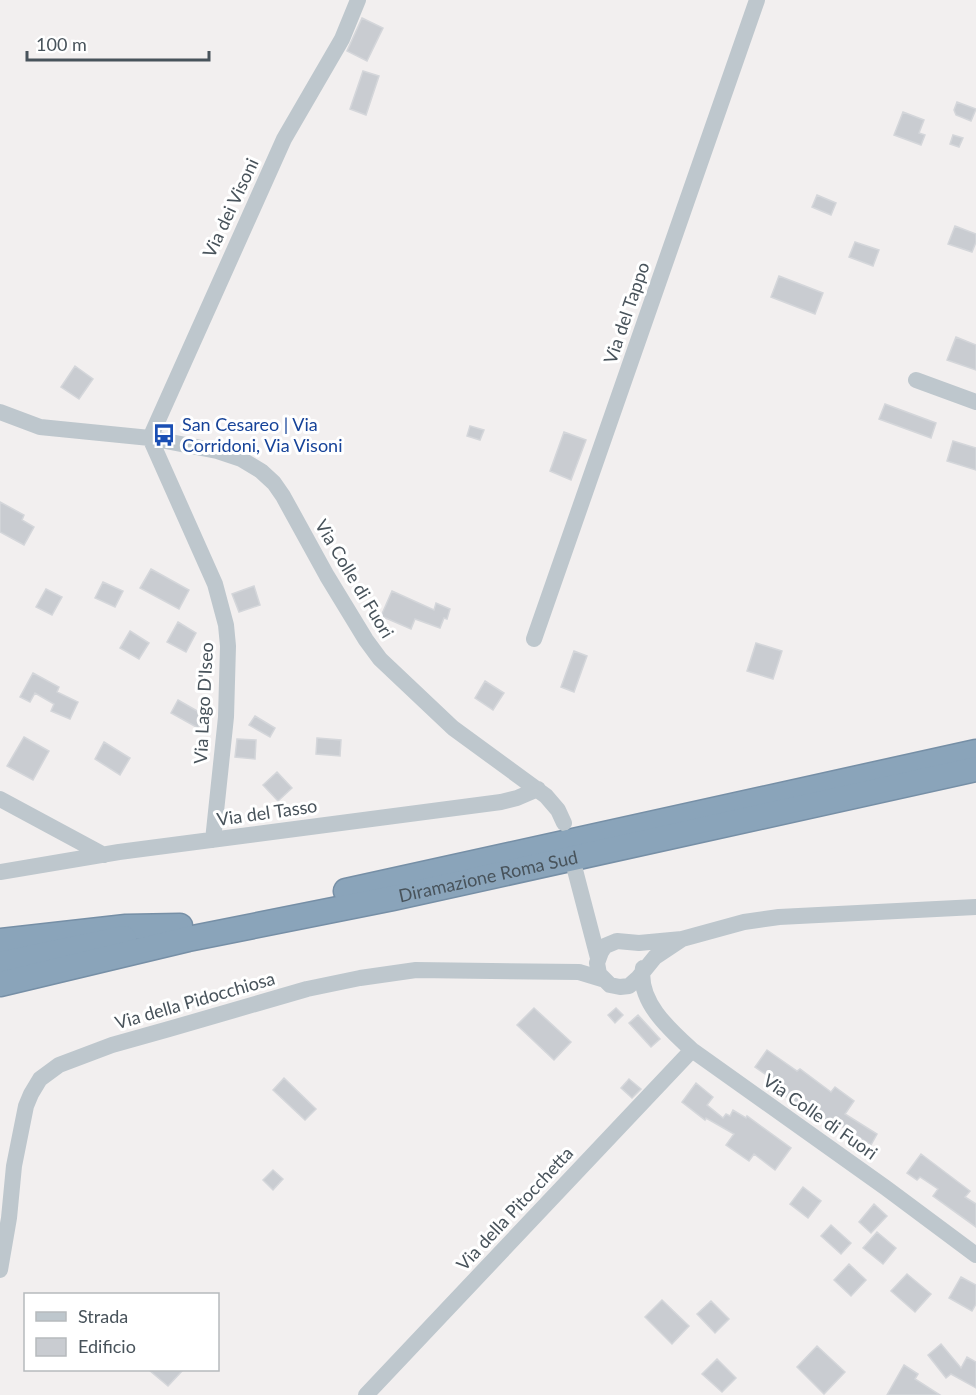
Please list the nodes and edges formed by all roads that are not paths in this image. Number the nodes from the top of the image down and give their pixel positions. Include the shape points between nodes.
1 (358, 0) edge
2 (758, 0) edge
3 (916, 380) dead end
4 (976, 402) edge
5 (0, 412) edge
6 (150, 438) junction
7 (534, 639) dead end
8 (976, 752) edge
9 (976, 770) edge
10 (538, 789) junction
11 (0, 799) edge
12 (564, 823) dead end
13 (213, 840) junction
14 (104, 855) junction
15 (575, 870) dead end
16 (0, 872) edge
17 (976, 907) edge
18 (587, 919) junction
19 (180, 926) junction
20 (682, 939) junction
21 (0, 941) edge
22 (622, 941) junction
23 (598, 958) junction
24 (0, 964) edge
25 (563, 972) junction
26 (642, 972) junction
27 (602, 979) junction
28 (0, 984) edge
29 (626, 987) junction
30 (650, 1003) junction
31 (692, 1050) junction
32 (976, 1255) edge
33 (0, 1270) edge
34 (366, 1395) edge

1 - 6 street, Via dei Visoni via 342,39 284,139
2 - 7 street, Via del Tappo
3 - 4 street
5 - 6 street, Via Colle di Fuori via 40,427
6 - 10 street, Via Colle di Fuori via 222,452 265,474 283,496 327,576 380,658 453,728
6 - 13 street, Via Lago D'Iseo via 215,584 226,624 226,717
8 - 19 highway, Diramazione Roma Sud
9 - 28 highway, Diramazione Roma Sud via 188,939
10 - 12 street, Via Colle di Fuori via 555,805
10 - 13 street, Via del Tasso via 501,802
11 - 14 street
13 - 14 street, Via del Tasso
14 - 16 street, Via del Tasso
15 - 18 street
17 - 20 street via 779,917
18 - 22 street via 599,934
18 - 23 street
19 - 21 highway via 126,927
19 - 24 highway, Diramazione Roma Sud
20 - 22 street
20 - 26 street via 655,957
22 - 23 street via 605,946
22 - 26 street via 641,953
23 - 25 street, Via della Pidocchiosa via 585,968
23 - 27 street
25 - 27 street, Via della Pidocchiosa via 586,973
25 - 33 street, Via della Pidocchiosa via 416,970 360,978 307,989 112,1045 59,1065 40,1079 26,1106
26 - 29 street
26 - 30 street, Via Colle di Fuori
27 - 29 street via 615,987
29 - 30 street, Via Colle di Fuori
30 - 31 street, Via Colle di Fuori
31 - 32 street, Via Colle di Fuori
31 - 34 street, Via della Pitocchetta

